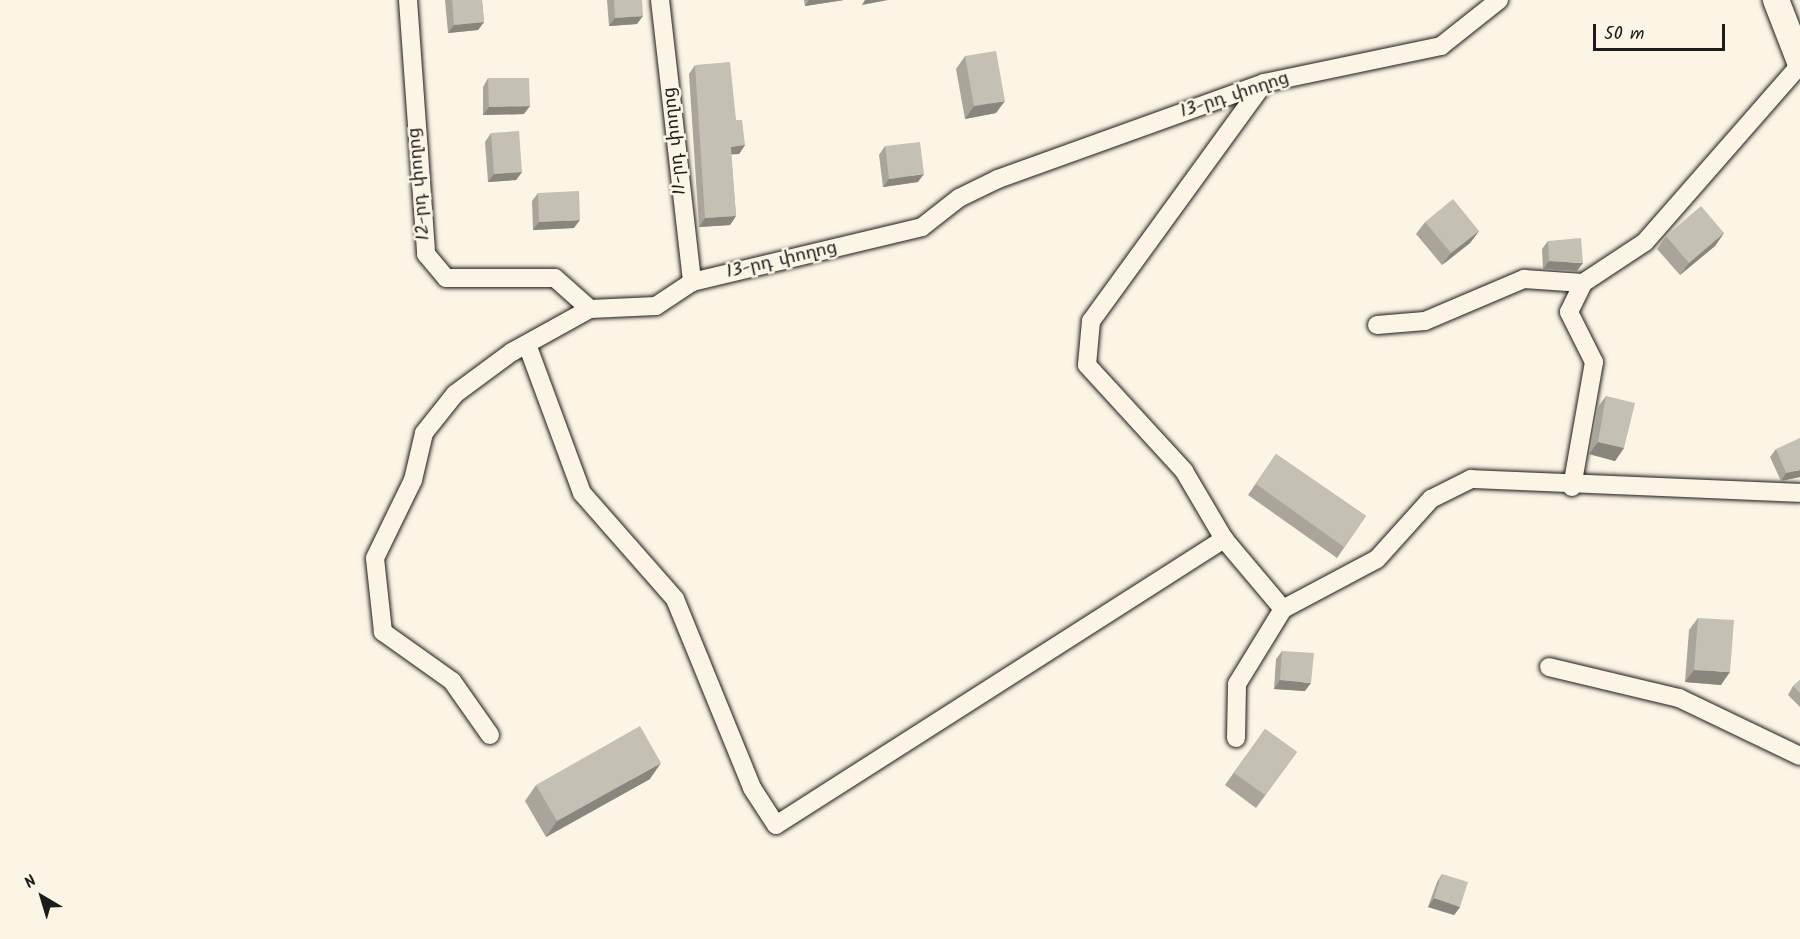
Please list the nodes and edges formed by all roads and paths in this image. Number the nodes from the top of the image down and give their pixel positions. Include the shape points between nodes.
1 (408, 0) edge
2 (660, 0) edge
3 (1499, 0) edge
4 (1776, 0) edge
5 (1793, 26) edge
6 (1800, 64) edge
7 (1264, 83) junction
8 (692, 282) junction
9 (1583, 283) junction
10 (590, 309) junction
11 (1377, 325) dead end
12 (528, 347) junction
13 (1572, 487) junction
14 (1800, 493) edge
15 (1224, 539) junction
16 (1283, 609) junction
17 (1549, 667) dead end
18 (490, 735) dead end
19 (1236, 738) dead end
20 (1800, 756) edge

1 - 10 street, 12-րդ փողոց via 426,254 446,278 555,278
2 - 8 street, 11-րդ փողոց
3 - 7 street, 13-րդ փողոց via 1441,46
4 - 5 main road
5 - 6 main road
6 - 9 street via 1646,242
7 - 8 street, 13-րդ փողոց via 998,179 959,198 922,227
7 - 15 street via 1091,321 1087,365 1184,471
8 - 10 street, 13-րդ փողոց via 656,306
9 - 11 street via 1524,279 1425,321
9 - 13 street via 1569,312 1594,362
10 - 12 street, 13-րդ փողոց
12 - 15 street via 582,493 675,599 752,788 776,825
12 - 18 street, 13-րդ փողոց via 512,352 455,394 424,433 413,480 375,558 383,632 452,681
13 - 14 street
13 - 16 street via 1471,479 1431,499 1377,558
15 - 16 street
16 - 19 street via 1237,684
17 - 20 street via 1680,699

